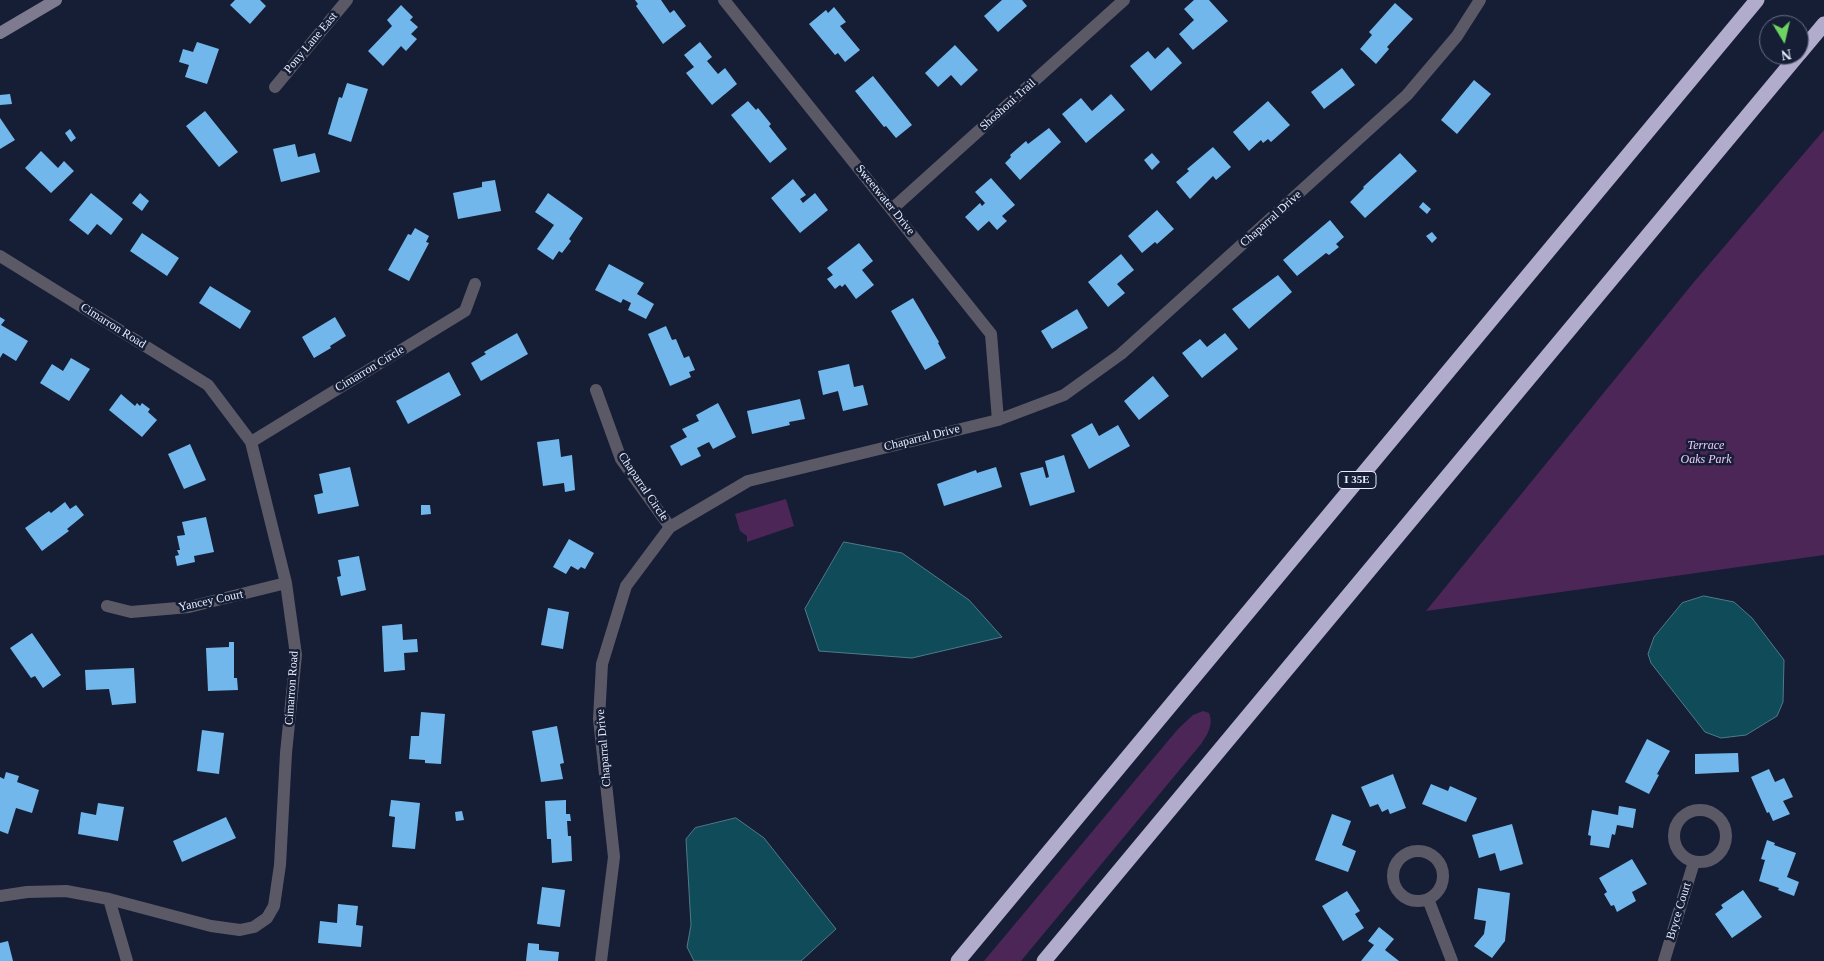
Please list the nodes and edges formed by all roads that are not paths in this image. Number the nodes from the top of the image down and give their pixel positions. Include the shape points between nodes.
1 (56, 0) edge
2 (347, 0) edge
3 (724, 0) edge
4 (1124, 0) edge
5 (1480, 0) edge
6 (1757, 0) edge
7 (1824, 24) edge
8 (0, 33) edge
9 (1809, 43) edge
10 (1791, 65) edge
11 (275, 87) dead end
12 (892, 209) junction
13 (0, 256) edge
14 (476, 284) dead end
15 (596, 390) dead end
16 (998, 420) junction
17 (251, 442) junction
18 (670, 527) junction
19 (286, 583) junction
20 (107, 606) dead end
21 (1694, 862) junction
22 (0, 896) edge
23 (109, 899) junction
24 (1428, 899) junction
25 (127, 961) edge
26 (601, 961) edge
27 (958, 961) edge
28 (1044, 961) edge
29 (1452, 961) edge
30 (1664, 961) edge

1 - 8 street
2 - 11 street, Pony Lane East
3 - 12 street, Sweetwater Drive
4 - 12 street, Shoshoni Trail
5 - 16 street, Chaparral Drive via 1457,36 1407,95 1121,354 1064,394
6 - 27 highway, I 35E
7 - 9 highway
10 - 28 highway
12 - 16 street, Sweetwater Drive via 991,334
13 - 17 street, Cimarron Road via 208,385
14 - 17 street, Cimarron Circle via 465,311
15 - 18 street, Chaparral Circle via 621,459
16 - 18 street, Chaparral Drive via 748,481
17 - 19 street, Cimarron Road
18 - 26 street, Chaparral Drive via 626,586 602,664 600,719 614,857
19 - 20 street, Yancey Court via 189,607 131,612
19 - 23 street, Cimarron Road via 296,655 274,906 259,924 240,930 211,926
21 - 21 street via 1714,859 1726,843 1727,832 1723,823 1707,811 1696,810 1687,814 1675,830 1678,850
21 - 30 street, Bryce Court
22 - 23 street, Cimarron Road via 66,891
23 - 25 street
24 - 24 street via 1441,885 1441,866 1427,852 1407,853 1394,867 1394,886 1409,900
24 - 29 street

